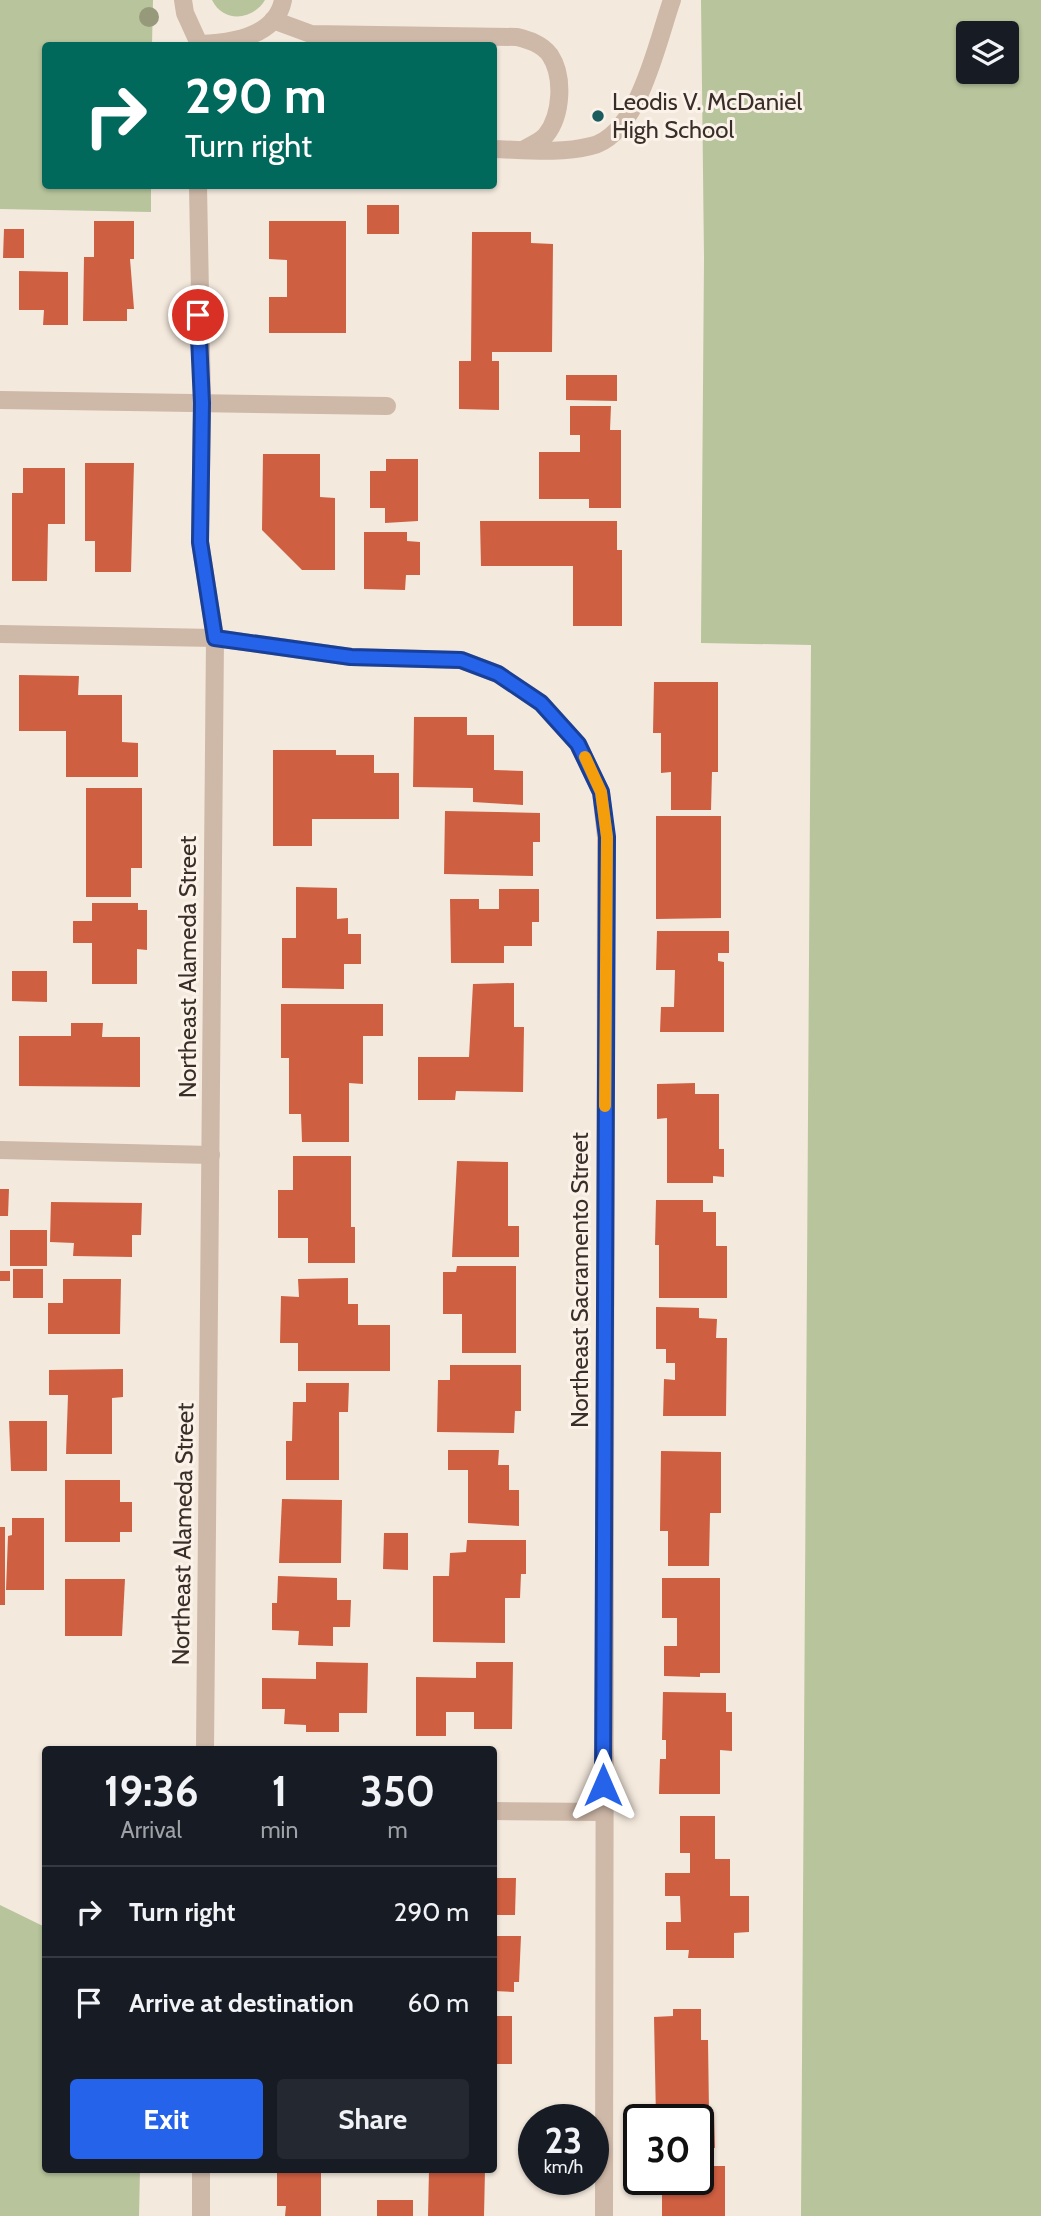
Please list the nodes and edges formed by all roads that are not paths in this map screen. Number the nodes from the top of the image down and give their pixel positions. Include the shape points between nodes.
1 (183, 0) edge
2 (283, 0) edge
3 (672, 0) edge
4 (273, 20) junction
5 (198, 42) edge
6 (222, 42) edge
7 (497, 149) edge
8 (523, 149) junction
9 (198, 189) edge
10 (0, 400) edge
11 (202, 403) junction
12 (387, 406) dead end
13 (0, 634) edge
14 (215, 638) junction
15 (0, 1150) edge
16 (211, 1155) junction
17 (205, 1746) edge
18 (497, 1811) edge
19 (603, 1812) junction
20 (201, 2173) edge
21 (201, 2216) edge
22 (604, 2216) edge

1 - 5 street via 184,13
2 - 4 street
3 - 8 street via 636,104 622,130 594,146
4 - 6 street via 243,39
4 - 8 street via 311,34 517,37 534,42 550,54 559,97 549,131
7 - 8 street
9 - 11 street, Northeast Alameda Street
10 - 11 street
11 - 12 street
11 - 14 street, Northeast Alameda Street via 200,542
13 - 14 street, Northeast Sacramento Street
14 - 16 street, Northeast Alameda Street
14 - 19 street, Northeast Sacramento Street via 351,657 461,660 498,674 541,703 578,744 601,792 607,837
15 - 16 street
16 - 17 street, Northeast Alameda Street
18 - 19 street
19 - 22 street, Northeast Sacramento Street
20 - 21 street

